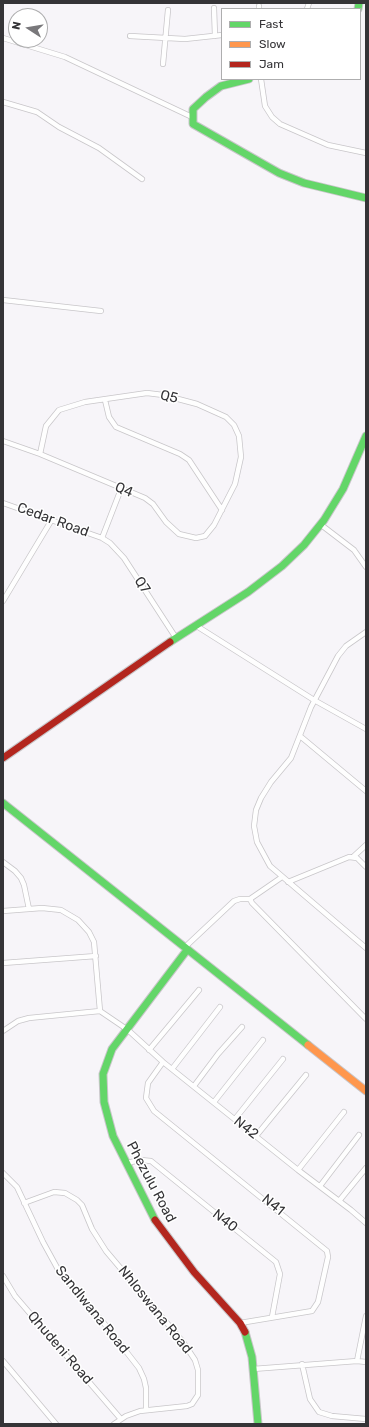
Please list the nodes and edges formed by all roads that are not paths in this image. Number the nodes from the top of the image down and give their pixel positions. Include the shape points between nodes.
1 (214, 8) dead end
2 (168, 10) dead end
3 (221, 34) edge
4 (130, 36) dead end
5 (215, 36) junction
6 (3, 38) edge
7 (165, 39) junction
8 (163, 64) dead end
9 (245, 80) edge
10 (261, 80) edge
11 (3, 102) edge
12 (192, 117) junction
13 (366, 153) edge
14 (142, 179) dead end
15 (366, 198) edge
16 (3, 300) edge
17 (102, 311) dead end
18 (105, 400) junction
19 (366, 436) edge
20 (3, 441) edge
21 (40, 454) junction
22 (121, 489) junction
23 (3, 503) edge
24 (222, 510) junction
25 (51, 521) junction
26 (320, 524) junction
27 (102, 538) junction
28 (366, 567) edge
29 (3, 601) edge
30 (195, 625) junction
31 (366, 632) edge
32 (176, 638) junction
33 (314, 700) junction
34 (366, 729) edge
35 (300, 736) junction
36 (3, 758) edge
37 (366, 791) edge
38 (3, 803) edge
39 (366, 845) edge
40 (353, 857) junction
41 (3, 862) edge
42 (366, 867) edge
43 (282, 877) junction
44 (288, 882) junction
45 (250, 900) junction
46 (29, 909) junction
47 (3, 911) edge
48 (366, 948) edge
49 (185, 949) junction
50 (96, 956) junction
51 (3, 963) edge
52 (199, 990) dead end
53 (220, 1007) dead end
54 (100, 1011) junction
55 (366, 1019) edge
56 (242, 1027) dead end
57 (128, 1030) junction
58 (3, 1031) edge
59 (263, 1040) dead end
60 (149, 1050) junction
61 (283, 1059) dead end
62 (163, 1062) junction
63 (172, 1069) junction
64 (306, 1075) dead end
65 (194, 1086) junction
66 (366, 1091) edge
67 (214, 1102) junction
68 (344, 1112) dead end
69 (235, 1119) junction
70 (359, 1135) dead end
71 (256, 1136) junction
72 (126, 1163) junction
73 (366, 1168) edge
74 (298, 1170) junction
75 (3, 1173) edge
76 (320, 1186) junction
77 (339, 1201) junction
78 (24, 1203) junction
79 (365, 1220) edge
80 (3, 1276) edge
81 (366, 1316) edge
82 (272, 1317) junction
83 (240, 1323) junction
84 (3, 1361) edge
85 (357, 1361) junction
86 (366, 1362) edge
87 (302, 1364) junction
88 (253, 1369) junction
89 (146, 1410) junction
90 (120, 1418) junction
91 (357, 1418) junction
92 (366, 1419) edge
93 (56, 1424) edge
94 (114, 1424) edge
95 (258, 1424) edge
96 (357, 1424) edge

1 - 5 street
2 - 7 street
3 - 5 street
4 - 7 street
5 - 7 street
6 - 12 street via 65,57
7 - 8 street
9 - 12 street via 222,86 214,91 193,109
10 - 13 street via 265,106 280,124 328,145
11 - 14 street via 38,112 59,127 99,148
12 - 15 street via 193,124 279,173 304,183
16 - 17 street
18 - 21 street, Q5 via 75,404 58,410 46,426
18 - 24 street via 109,416 116,427 190,460
18 - 24 street, Q5 via 147,393 157,394 197,404 231,420 238,436 240,466 235,484
19 - 26 street via 342,489
20 - 21 street, Q4
21 - 22 street, Q4
22 - 24 street, Q4 via 150,501 172,528 189,538 200,538 209,533
22 - 27 street
23 - 25 street, Cedar Road
25 - 27 street, Cedar Road
25 - 29 street
26 - 28 street via 354,550
26 - 30 street via 304,544 272,574
27 - 32 street, Q7 via 114,546 124,558
30 - 32 street
30 - 33 street
31 - 33 street via 346,646 338,656
32 - 36 street
33 - 34 street
33 - 35 street
35 - 37 street
35 - 43 street via 291,758 261,798 255,819 255,835 262,854
38 - 49 street
39 - 40 street
40 - 42 street
40 - 44 street
41 - 46 street via 21,878
43 - 44 street
43 - 45 street
44 - 48 street
45 - 49 street via 234,901
45 - 55 street
46 - 47 street
46 - 50 street via 52,908 68,913 78,920 93,936
49 - 57 street, Phezulu Road
49 - 66 street
50 - 51 street
50 - 54 street
52 - 60 street
53 - 63 street
54 - 57 street, N42
54 - 58 street via 29,1018 18,1021
56 - 65 street
57 - 60 street, N42
57 - 72 street, Phezulu Road via 108,1057 102,1084 110,1131
59 - 67 street
60 - 62 street, N42
61 - 69 street
62 - 63 street, N42
62 - 82 street, N41 via 148,1084 146,1098 154,1111 327,1251 328,1257 316,1308 307,1313
63 - 65 street, N42
64 - 71 street
65 - 67 street, N42
67 - 69 street, N42
68 - 74 street
69 - 71 street, N42
70 - 76 street
71 - 74 street, N42
72 - 82 street, N40 via 151,1161 276,1262 280,1274
72 - 83 street, Phezulu Road via 145,1204 160,1228 194,1272
73 - 77 street
74 - 76 street, N42
75 - 78 street, Sandlwana Road via 17,1187
76 - 77 street, N42
77 - 79 street, N42
78 - 89 street, Sandlwana Road via 60,1273 139,1368 146,1388
78 - 89 street, Nhloswana Road via 54,1192 65,1193 77,1200 106,1250 190,1351 198,1370 196,1400 187,1406
80 - 90 street, Qhudeni Road via 15,1296
81 - 85 street
82 - 83 street, N41
83 - 88 street, Phezulu Road via 248,1335
84 - 93 street
85 - 86 street
85 - 87 street
87 - 88 street
87 - 91 street via 310,1399 318,1412
88 - 95 street, Phezulu Road
89 - 90 street, Nhloswana Road
90 - 94 street, Nhloswana Road
91 - 92 street
91 - 96 street

